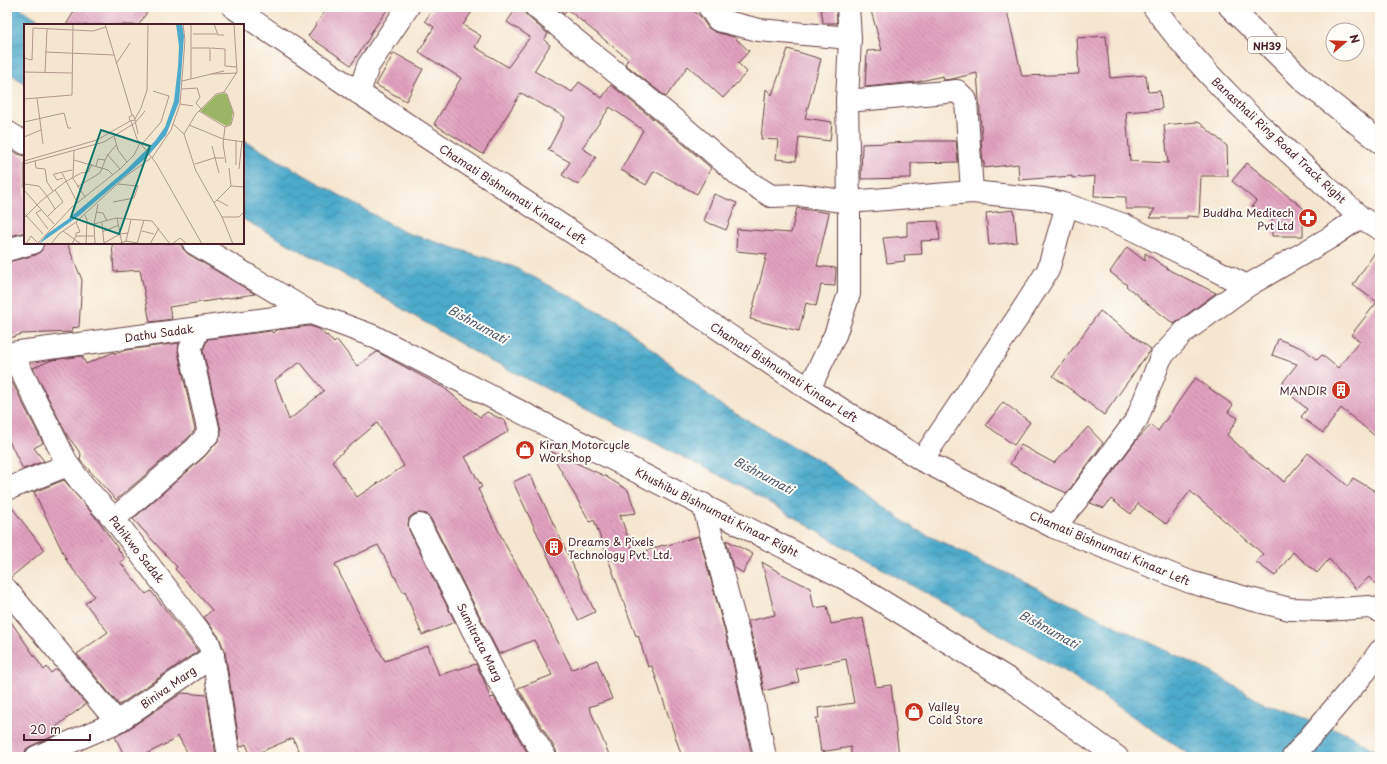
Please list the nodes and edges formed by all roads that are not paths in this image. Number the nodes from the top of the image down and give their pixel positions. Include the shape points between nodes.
1 (408, 7) edge
2 (536, 7) edge
3 (709, 7) edge
4 (848, 7) edge
5 (1154, 7) edge
6 (1230, 7) edge
7 (238, 8) edge
8 (850, 38) junction
9 (359, 93) junction
10 (847, 101) junction
11 (7, 132) edge
12 (24, 142) edge
13 (1380, 142) edge
14 (972, 192) junction
15 (849, 202) junction
16 (1067, 205) junction
17 (1360, 217) junction
18 (1380, 230) edge
19 (28, 244) edge
20 (196, 244) edge
21 (7, 250) edge
22 (1247, 286) junction
23 (312, 313) junction
24 (199, 328) junction
25 (9, 354) edge
26 (809, 389) junction
27 (922, 460) junction
28 (68, 465) junction
29 (7, 489) edge
30 (703, 504) junction
31 (114, 519) junction
32 (420, 525) dead end
33 (1054, 527) junction
34 (7, 590) edge
35 (1380, 611) edge
36 (1380, 651) edge
37 (213, 656) junction
38 (117, 722) junction
39 (36, 757) edge
40 (229, 757) edge
41 (545, 757) edge
42 (765, 757) edge
43 (1117, 757) edge
44 (1294, 757) edge

1 - 9 main road via 368,66
2 - 15 main road via 682,125 741,178 771,196 800,195
3 - 8 main road via 718,20 759,30
4 - 8 main road
5 - 17 main road, Banasthali Ring Road Track Right via 1172,33 1225,93
6 - 13 main road, NH39 via 1305,82
7 - 9 main road, Chamati Bishnumati Kinaar Left
8 - 10 main road
9 - 26 main road, Chamati Bishnumati Kinaar Left
10 - 14 main road via 957,91 966,100
10 - 15 main road
11 - 12 main road
14 - 15 main road
14 - 16 main road via 1044,199
15 - 26 main road via 849,294 835,335
16 - 22 main road via 1124,226
16 - 27 main road via 1048,270
17 - 18 main road, Banasthali Ring Road Track Right
17 - 22 main road
19 - 21 main road
20 - 23 main road, Khushibu Bishnumati Kinaar Right
22 - 33 main road via 1184,332 1161,358 1137,418
23 - 24 main road, Dathu Sadak
23 - 30 main road, Khushibu Bishnumati Kinaar Right via 373,336
24 - 25 main road, Dathu Sadak
24 - 31 main road via 190,349 209,433 196,448
25 - 28 main road, Pahikwo Sadak
26 - 27 main road, Chamati Bishnumati Kinaar Left
27 - 33 main road, Chamati Bishnumati Kinaar Left
28 - 29 main road
28 - 31 main road, Pahikwo Sadak
30 - 42 main road via 744,656
30 - 43 main road, Khushibu Bishnumati Kinaar Right via 846,579 1010,680
31 - 37 main road, Pahikwo Sadak via 209,644
32 - 41 main road, Sumitrata Marg via 498,680
33 - 35 main road, Chamati Bishnumati Kinaar Left via 1190,582 1250,599 1290,609 1369,607
34 - 38 main road
36 - 44 main road
37 - 38 main road, Biniva Marg
37 - 40 main road, Pahikwo Sadak
38 - 39 main road, Biniva Marg

